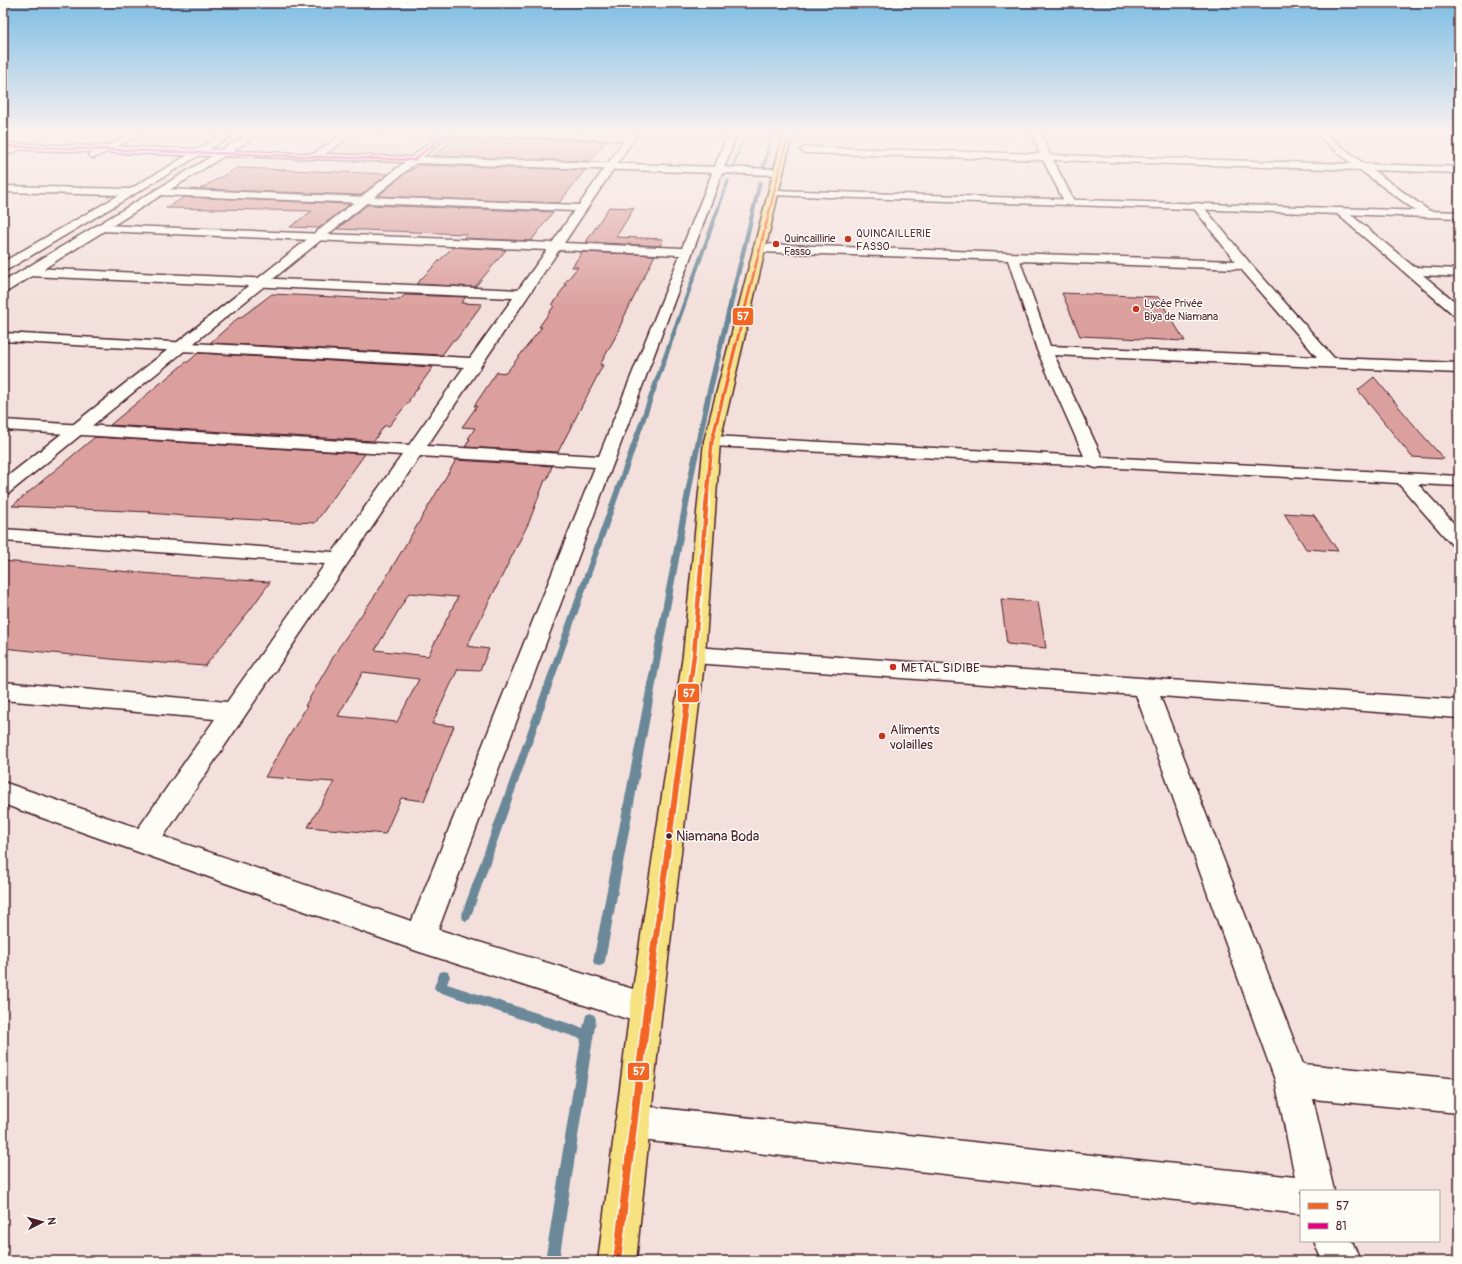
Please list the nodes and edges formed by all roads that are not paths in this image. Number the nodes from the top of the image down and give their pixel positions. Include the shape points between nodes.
1 (25, 190) edge
2 (62, 190) edge
3 (135, 190) edge
4 (163, 190) edge
5 (376, 190) edge
6 (594, 190) edge
7 (711, 190) edge
8 (774, 190) edge
9 (902, 190) edge
10 (1063, 190) edge
11 (1394, 190) edge
12 (132, 192) junction
13 (160, 192) junction
14 (364, 200) junction
15 (3, 201) edge
16 (1070, 202) junction
17 (1197, 206) junction
18 (582, 208) junction
19 (1340, 211) junction
20 (1427, 214) junction
21 (1459, 215) edge
22 (102, 228) junction
23 (318, 237) junction
24 (555, 247) junction
25 (760, 248) junction
26 (687, 252) junction
27 (1013, 257) junction
28 (1245, 265) junction
29 (3, 267) edge
30 (1409, 271) junction
31 (30, 272) junction
32 (1459, 273) edge
33 (262, 282) junction
34 (3, 288) edge
35 (522, 294) junction
36 (1459, 312) edge
37 (3, 337) edge
38 (180, 347) junction
39 (1044, 350) junction
40 (1329, 362) junction
41 (475, 364) junction
42 (1459, 368) edge
43 (3, 425) edge
44 (78, 430) junction
45 (712, 441) junction
46 (415, 450) junction
47 (606, 462) junction
48 (1096, 462) junction
49 (1403, 478) junction
50 (1459, 481) edge
51 (3, 489) edge
52 (3, 535) edge
53 (1459, 541) edge
54 (339, 560) junction
55 (694, 655) junction
56 (1145, 687) junction
57 (3, 692) edge
58 (1459, 709) edge
59 (234, 712) junction
60 (3, 793) edge
61 (145, 842) junction
62 (420, 938) junction
63 (646, 1009) junction
64 (1292, 1080) junction
65 (1459, 1096) edge
66 (632, 1122) junction
67 (1316, 1190) edge
68 (1300, 1196) edge
69 (1333, 1242) edge
70 (617, 1261) edge
71 (1341, 1261) edge

1 - 15 street
2 - 12 street
3 - 12 street
4 - 13 street
5 - 14 street
6 - 18 street
7 - 26 street
8 - 25 highway
9 - 16 street
10 - 16 street
11 - 20 street
12 - 29 street
13 - 14 street
13 - 22 street
14 - 18 street
14 - 23 street
16 - 17 street
17 - 19 street
17 - 28 street
18 - 24 street
19 - 20 street
19 - 30 street
20 - 21 street
22 - 23 street
22 - 31 street
23 - 24 street
23 - 33 street
24 - 26 street
24 - 35 street
25 - 27 street
25 - 45 highway
26 - 47 street
27 - 28 street
27 - 39 street
28 - 40 street
30 - 32 street
30 - 36 street
31 - 33 street
31 - 34 street
33 - 35 street
33 - 38 street
35 - 41 street
37 - 38 street
38 - 41 street
38 - 44 street
39 - 40 street
39 - 48 street
40 - 42 street
41 - 46 street
43 - 44 street
44 - 46 street
44 - 51 street
45 - 48 street
45 - 55 highway
46 - 47 street
46 - 54 street
47 - 62 street
48 - 49 street
49 - 50 street
49 - 53 street
52 - 54 street
54 - 59 street
55 - 56 street
55 - 63 highway
56 - 58 street
56 - 64 street
57 - 59 street
59 - 61 street
60 - 61 street
61 - 62 street
62 - 63 street
63 - 66 highway
64 - 65 street
64 - 67 street
66 - 68 street
66 - 70 highway
69 - 71 street

